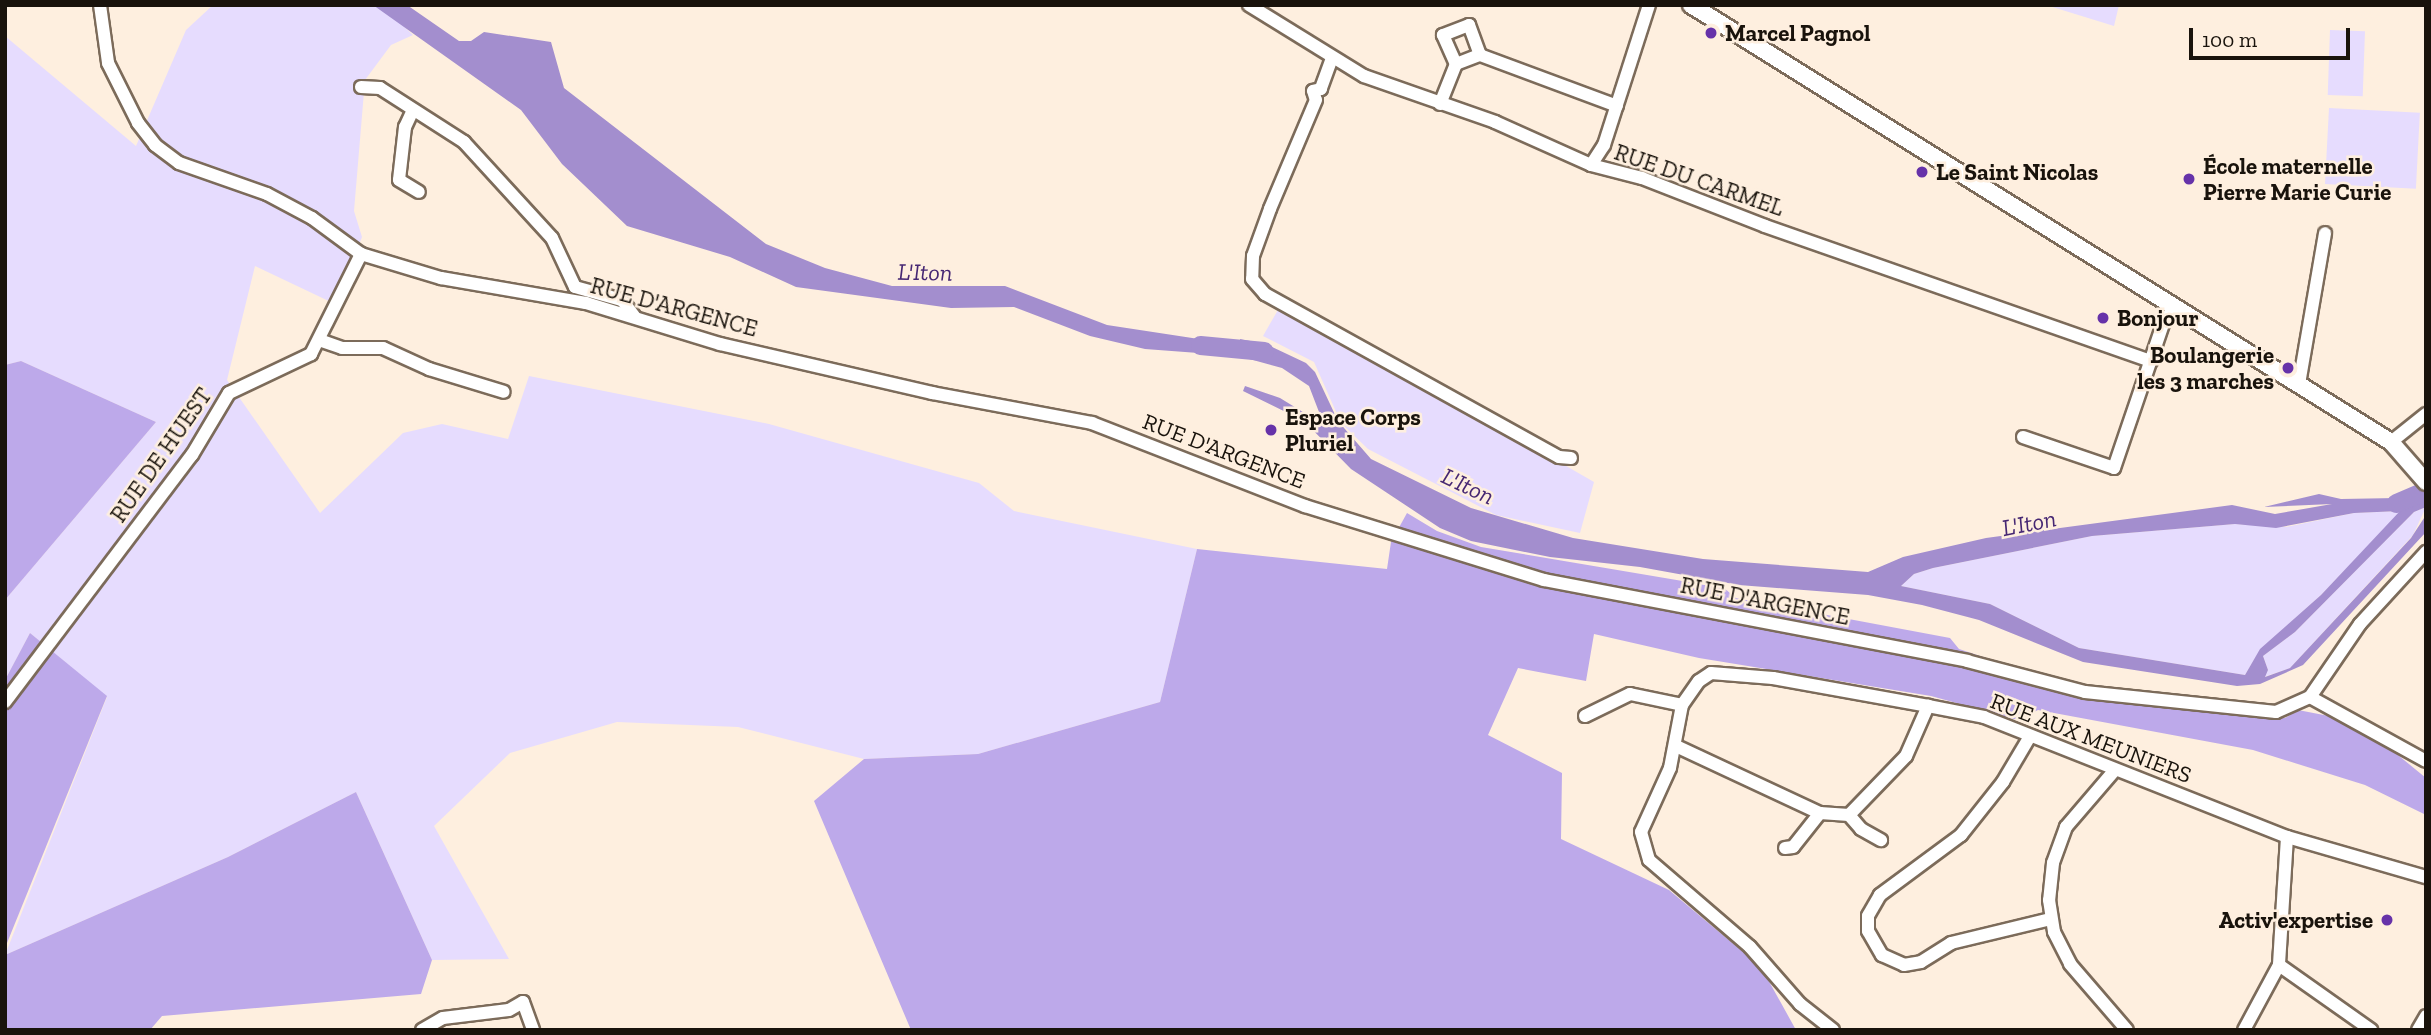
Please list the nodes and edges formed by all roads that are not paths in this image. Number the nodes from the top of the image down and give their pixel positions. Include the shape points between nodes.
1 (100, 5) edge
2 (1250, 5) edge
3 (1649, 5) edge
4 (1691, 5) edge
5 (1480, 55) junction
6 (1332, 58) junction
7 (1456, 64) junction
8 (361, 87) dead end
9 (1440, 104) junction
10 (1617, 106) junction
11 (413, 110) junction
12 (1591, 165) junction
13 (419, 192) dead end
14 (2325, 233) dead end
15 (361, 254) junction
16 (2174, 308) junction
17 (635, 316) junction
18 (322, 341) junction
19 (2151, 361) junction
20 (2299, 384) junction
21 (504, 392) dead end
22 (2426, 414) edge
23 (2022, 437) dead end
24 (2391, 442) junction
25 (1570, 458) dead end
26 (2426, 482) edge
27 (2426, 552) edge
28 (2310, 697) junction
29 (5, 702) edge
30 (1682, 705) junction
31 (1928, 706) junction
32 (1585, 716) dead end
33 (2029, 737) junction
34 (1676, 746) junction
35 (2426, 761) edge
36 (2114, 771) junction
37 (1820, 813) junction
38 (1849, 815) junction
39 (2287, 837) junction
40 (1881, 840) dead end
41 (1786, 848) dead end
42 (2426, 877) edge
43 (2051, 919) junction
44 (2279, 965) junction
45 (2426, 1016) edge
46 (422, 1030) edge
47 (533, 1030) edge
48 (1833, 1030) edge
49 (2127, 1030) edge
50 (2244, 1030) edge
51 (2371, 1030) edge
52 (2418, 1030) edge

1 - 15 street, RUE D'ARGENCE via 108,63 138,123 155,145 179,163 267,194 312,218
2 - 6 street, RUE DU CARMEL
3 - 10 street
4 - 16 main road
5 - 7 street
5 - 7 street via 1469,25 1443,35
5 - 10 street
6 - 9 street, RUE DU CARMEL via 1364,76
6 - 25 street via 1321,89 1313,91 1316,100 1253,256 1252,279 1265,293 1559,457
7 - 9 street
8 - 11 street via 380,88
9 - 12 street, RUE DU CARMEL
10 - 12 street via 1604,145
11 - 13 street via 405,127 399,180
11 - 17 street via 481,158 552,238 575,287 622,300
12 - 19 street, RUE DU CARMEL via 1642,178 1765,226
14 - 20 street
15 - 17 street, RUE D'ARGENCE via 441,278
15 - 18 street, RUE DE HUEST
16 - 19 street via 2164,321
16 - 20 main road
17 - 28 street, RUE D'ARGENCE via 720,344 1104,427 1305,506 1544,580 1967,661 2085,692 2266,713 2294,707
18 - 21 street via 342,348 383,348 429,369
18 - 29 street, RUE DE HUEST via 293,365 229,393 192,456
19 - 23 street via 2115,468
20 - 24 main road
22 - 24 street
24 - 26 main road
27 - 28 street via 2360,624
28 - 35 street
30 - 31 street, RUE AUX MEUNIERS via 1699,681 1711,673 1735,673
30 - 32 street via 1630,694
30 - 34 street
31 - 33 street, RUE AUX MEUNIERS via 1984,717
31 - 38 street via 1906,756
33 - 36 street, RUE AUX MEUNIERS
33 - 43 street via 2003,782 1961,835 1880,895 1868,916 1868,931 1882,954 1904,965 1921,962 1951,943
34 - 37 street
34 - 48 street via 1641,832 1649,860 1750,947 1800,1004
36 - 39 street, RUE AUX MEUNIERS
36 - 43 street via 2080,807 2059,841 2050,881
37 - 38 street
37 - 41 street via 1793,847
38 - 40 street via 1861,829
39 - 42 street, RUE AUX MEUNIERS
39 - 44 street
43 - 49 street via 2070,964
44 - 50 street
44 - 51 street
45 - 52 street
46 - 47 street via 443,1018 509,1010 523,1002

